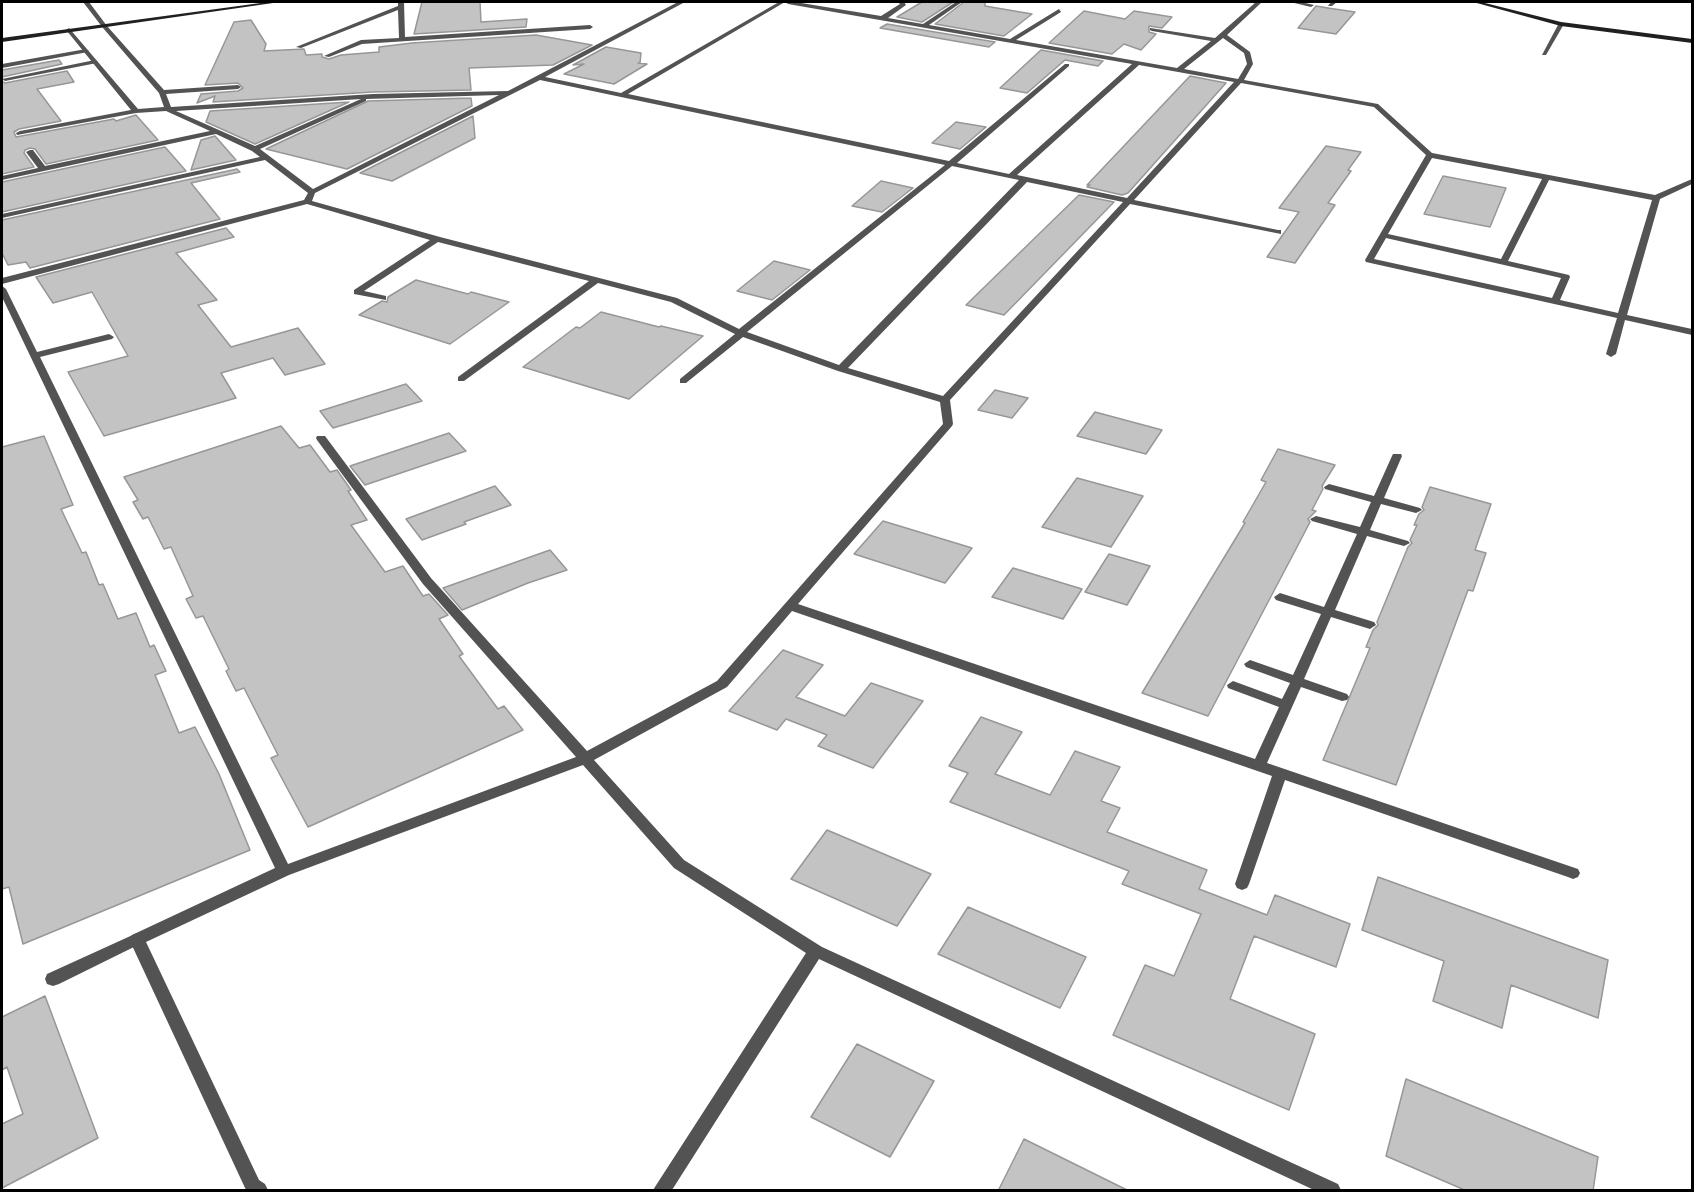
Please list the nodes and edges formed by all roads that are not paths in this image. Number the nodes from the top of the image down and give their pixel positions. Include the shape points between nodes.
1 (86, 2) edge
2 (277, 2) edge
3 (682, 2) edge
4 (782, 2) edge
5 (788, 2) edge
6 (827, 2) edge
7 (901, 2) edge
8 (959, 2) edge
9 (1259, 2) edge
10 (1293, 2) edge
11 (1476, 2) edge
12 (401, 4) edge
13 (1311, 5) dead end
14 (817, 6) junction
15 (1059, 11) dead end
16 (883, 18) junction
17 (1561, 24) junction
18 (925, 25) junction
19 (105, 27) junction
20 (590, 27) dead end
21 (1152, 29) dead end
22 (69, 30) junction
23 (1220, 37) junction
24 (402, 39) junction
25 (2, 40) edge
26 (1012, 40) junction
27 (1692, 40) edge
28 (298, 47) dead end
29 (86, 51) junction
30 (1544, 54) dead end
31 (327, 56) dead end
32 (95, 62) junction
33 (1139, 62) junction
34 (1067, 65) dead end
35 (2, 66) edge
36 (1180, 69) junction
37 (5, 78) dead end
38 (539, 78) junction
39 (1241, 79) junction
40 (238, 87) dead end
41 (162, 92) junction
42 (507, 93) junction
43 (622, 95) junction
44 (373, 96) junction
45 (169, 110) junction
46 (136, 111) junction
47 (216, 132) junction
48 (20, 133) dead end
49 (255, 149) junction
50 (30, 152) dead end
51 (1430, 154) junction
52 (266, 158) junction
53 (952, 163) junction
54 (43, 169) junction
55 (1011, 176) junction
56 (1547, 177) junction
57 (2, 178) edge
58 (1025, 179) junction
59 (1692, 181) edge
60 (312, 192) junction
61 (1656, 198) junction
62 (1129, 200) junction
63 (306, 202) junction
64 (2, 216) edge
65 (1278, 232) dead end
66 (1383, 235) junction
67 (437, 239) junction
68 (1504, 261) junction
69 (596, 280) junction
70 (2, 281) edge
71 (2, 289) edge
72 (383, 298) dead end
73 (1555, 301) junction
74 (1620, 316) junction
75 (1692, 332) edge
76 (742, 333) junction
77 (109, 337) dead end
78 (1611, 354) dead end
79 (36, 355) junction
80 (841, 369) junction
81 (461, 379) dead end
82 (683, 381) dead end
83 (945, 400) junction
84 (321, 438) dead end
85 (1397, 456) dead end
86 (1329, 487) dead end
87 (1378, 499) junction
88 (1416, 510) dead end
89 (1316, 519) dead end
90 (1364, 532) junction
91 (1404, 543) dead end
92 (1280, 597) dead end
93 (791, 606) junction
94 (1328, 612) junction
95 (1370, 625) dead end
96 (1250, 664) dead end
97 (1297, 681) junction
98 (1233, 685) dead end
99 (1342, 697) dead end
100 (1286, 705) junction
101 (584, 759) junction
102 (1259, 766) junction
103 (1280, 773) junction
104 (284, 871) junction
105 (1573, 873) dead end
106 (1242, 884) dead end
107 (137, 939) junction
108 (816, 951) junction
109 (53, 979) dead end
110 (254, 1189) edge
111 (662, 1191) edge
112 (1332, 1191) edge

1 - 19 street
2 - 19 street
3 - 38 street
4 - 43 street
5 - 14 street
6 - 14 street
7 - 16 street
8 - 18 street
9 - 23 street
10 - 13 street
11 - 17 street
12 - 24 street
12 - 28 street
14 - 16 street
15 - 26 street
16 - 18 street
17 - 27 street
17 - 30 street
18 - 26 street
19 - 22 street
19 - 41 street
20 - 24 street
21 - 23 street
22 - 25 street
22 - 29 street
23 - 36 street
23 - 39 street via 1247,52 1250,64
24 - 31 street via 361,42
26 - 33 street
29 - 32 street
29 - 35 street
32 - 37 street
32 - 46 street
33 - 36 street
33 - 55 street
34 - 53 street
36 - 39 street
38 - 42 street
38 - 43 street
39 - 51 street via 1376,105
39 - 62 street
40 - 41 street
41 - 45 street
42 - 44 street
42 - 60 street
43 - 53 street
44 - 45 street
44 - 49 street
45 - 46 street
45 - 47 street
46 - 48 street
47 - 49 street
47 - 54 street
49 - 52 street
50 - 54 street
51 - 56 street
51 - 66 street
52 - 60 street
52 - 64 street
53 - 55 street
53 - 76 street
54 - 57 street
55 - 58 street
56 - 61 street
56 - 68 street
58 - 62 street
58 - 80 street
59 - 61 street
60 - 63 street
61 - 74 street
62 - 65 street
62 - 83 street
63 - 67 street
63 - 70 street
66 - 68 street
66 - 73 street via 1369,260
67 - 69 street
67 - 72 street via 357,292
68 - 73 street via 1566,277
69 - 76 street via 674,300
69 - 81 street
71 - 79 street
73 - 74 street
74 - 75 street
74 - 78 street
76 - 80 street
76 - 82 street
77 - 79 street
79 - 104 street
80 - 83 street
83 - 93 street via 948,424
84 - 101 street via 427,581
85 - 87 street
86 - 87 street
87 - 88 street
87 - 90 street
89 - 90 street
90 - 91 street
90 - 94 street
92 - 94 street
93 - 101 street via 722,684
93 - 102 street
94 - 95 street
94 - 97 street
96 - 97 street
97 - 99 street
97 - 100 street
98 - 100 street
100 - 102 street
101 - 104 street
101 - 108 street via 680,864
102 - 103 street
103 - 105 street
103 - 106 street
104 - 107 street
107 - 109 street
107 - 110 street
108 - 111 street
108 - 112 street

